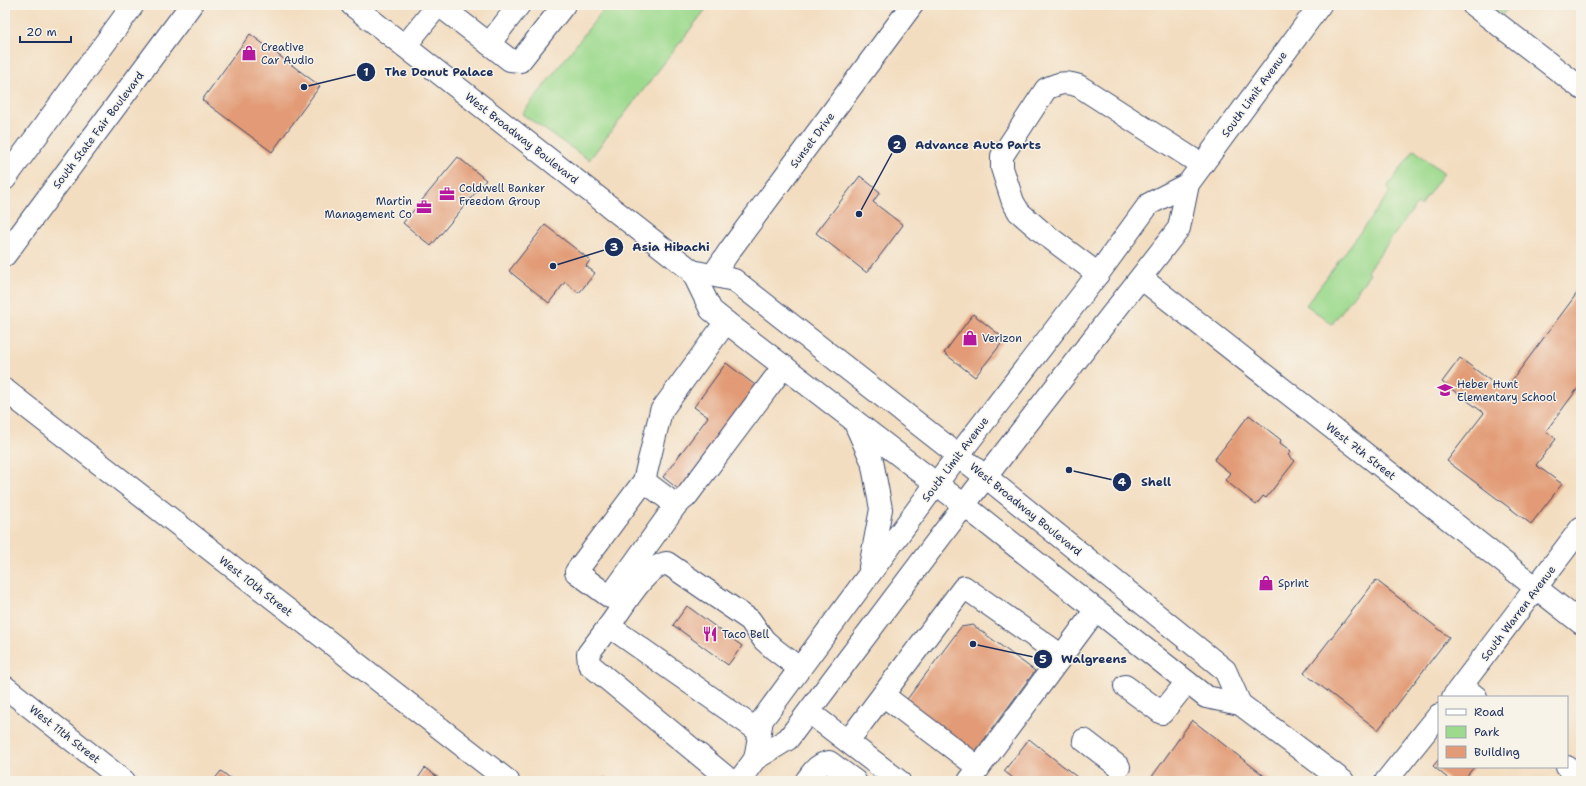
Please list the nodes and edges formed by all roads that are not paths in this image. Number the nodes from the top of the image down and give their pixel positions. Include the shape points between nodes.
1 (133, 5) edge
2 (191, 5) edge
3 (352, 5) edge
4 (438, 5) edge
5 (519, 5) edge
6 (564, 5) edge
7 (912, 5) edge
8 (1320, 5) edge
9 (1473, 5) edge
10 (489, 44) junction
11 (405, 46) junction
12 (1581, 88) edge
13 (1202, 165) junction
14 (5, 179) edge
15 (1188, 184) junction
16 (5, 255) edge
17 (692, 272) junction
18 (1098, 274) junction
19 (713, 275) junction
20 (1141, 278) junction
21 (726, 322) junction
22 (784, 366) junction
23 (5, 390) edge
24 (854, 420) junction
25 (958, 455) junction
26 (986, 477) junction
27 (644, 482) junction
28 (936, 484) junction
29 (676, 505) junction
30 (964, 505) junction
31 (1581, 528) edge
32 (869, 575) junction
33 (1536, 588) junction
34 (1095, 611) junction
35 (1581, 623) edge
36 (609, 626) junction
37 (1062, 656) junction
38 (799, 668) junction
39 (1186, 682) junction
40 (5, 686) edge
41 (1125, 686) dead end
42 (1464, 693) edge
43 (883, 695) junction
44 (1240, 704) junction
45 (809, 712) junction
46 (1438, 716) edge
47 (760, 732) junction
48 (1084, 740) dead end
49 (848, 741) junction
50 (755, 759) junction
51 (1119, 768) dead end
52 (1568, 768) edge
53 (974, 774) edge
54 (1581, 777) edge
55 (124, 781) edge
56 (508, 781) edge
57 (738, 781) edge
58 (806, 781) edge
59 (855, 781) edge
60 (899, 781) edge
61 (1343, 781) edge
62 (1386, 781) edge

1 - 14 main road
2 - 16 main road, South State Fair Boulevard
3 - 11 main road, West Broadway Boulevard
4 - 10 main road
4 - 11 main road
5 - 10 main road
6 - 10 main road via 520,61 510,60
7 - 19 main road, Sunset Drive
8 - 13 main road, South Limit Avenue
9 - 12 main road
11 - 17 main road, West Broadway Boulevard
13 - 15 main road, South Limit Avenue
13 - 18 main road via 1079,86 1069,82 1046,89 1002,156 1002,168 1019,212
15 - 18 main road, South Limit Avenue via 1149,204
15 - 20 main road, South Limit Avenue via 1179,228
17 - 19 main road, West Broadway Boulevard
17 - 21 main road, West Broadway Boulevard via 711,310
18 - 25 main road, South Limit Avenue
19 - 25 main road, West Broadway Boulevard via 734,280
20 - 26 main road, South Limit Avenue
20 - 33 main road, West 7th Street
21 - 22 main road, West Broadway Boulevard
21 - 27 main road via 661,411
22 - 24 main road, West Broadway Boulevard
22 - 29 main road via 686,497
23 - 56 main road, West 10th Street
24 - 28 main road, West Broadway Boulevard
24 - 32 main road via 872,461 881,509
25 - 26 main road, West Broadway Boulevard
25 - 28 main road, South Limit Avenue
26 - 30 main road, South Limit Avenue
26 - 44 main road, West Broadway Boulevard via 1225,670
27 - 29 main road
27 - 29 main road via 576,572 610,598
28 - 30 main road, West Broadway Boulevard
28 - 32 main road, South Limit Avenue
30 - 34 main road, West Broadway Boulevard
30 - 45 main road, South Limit Avenue
31 - 33 main road, South Warren Avenue
32 - 38 main road, South Limit Avenue
33 - 35 main road, West 7th Street
33 - 42 main road, South Warren Avenue
34 - 37 main road
34 - 39 main road, West Broadway Boulevard
36 - 38 main road via 645,578 659,564 667,563 750,620 769,645
36 - 47 main road
36 - 57 main road via 588,654 589,664
37 - 43 main road via 964,587
37 - 53 main road
38 - 47 main road, South Limit Avenue via 762,720
39 - 41 main road via 1162,713
39 - 44 main road, West Broadway Boulevard via 1206,697
40 - 55 main road, West 11th Street
43 - 49 main road
43 - 53 main road
44 - 61 main road, West Broadway Boulevard
45 - 49 main road
45 - 50 main road, South Limit Avenue via 788,739
46 - 62 main road
47 - 50 main road, South Limit Avenue
48 - 51 main road
49 - 60 main road
50 - 57 main road, South Limit Avenue
52 - 54 main road
58 - 59 main road via 815,768 829,762

